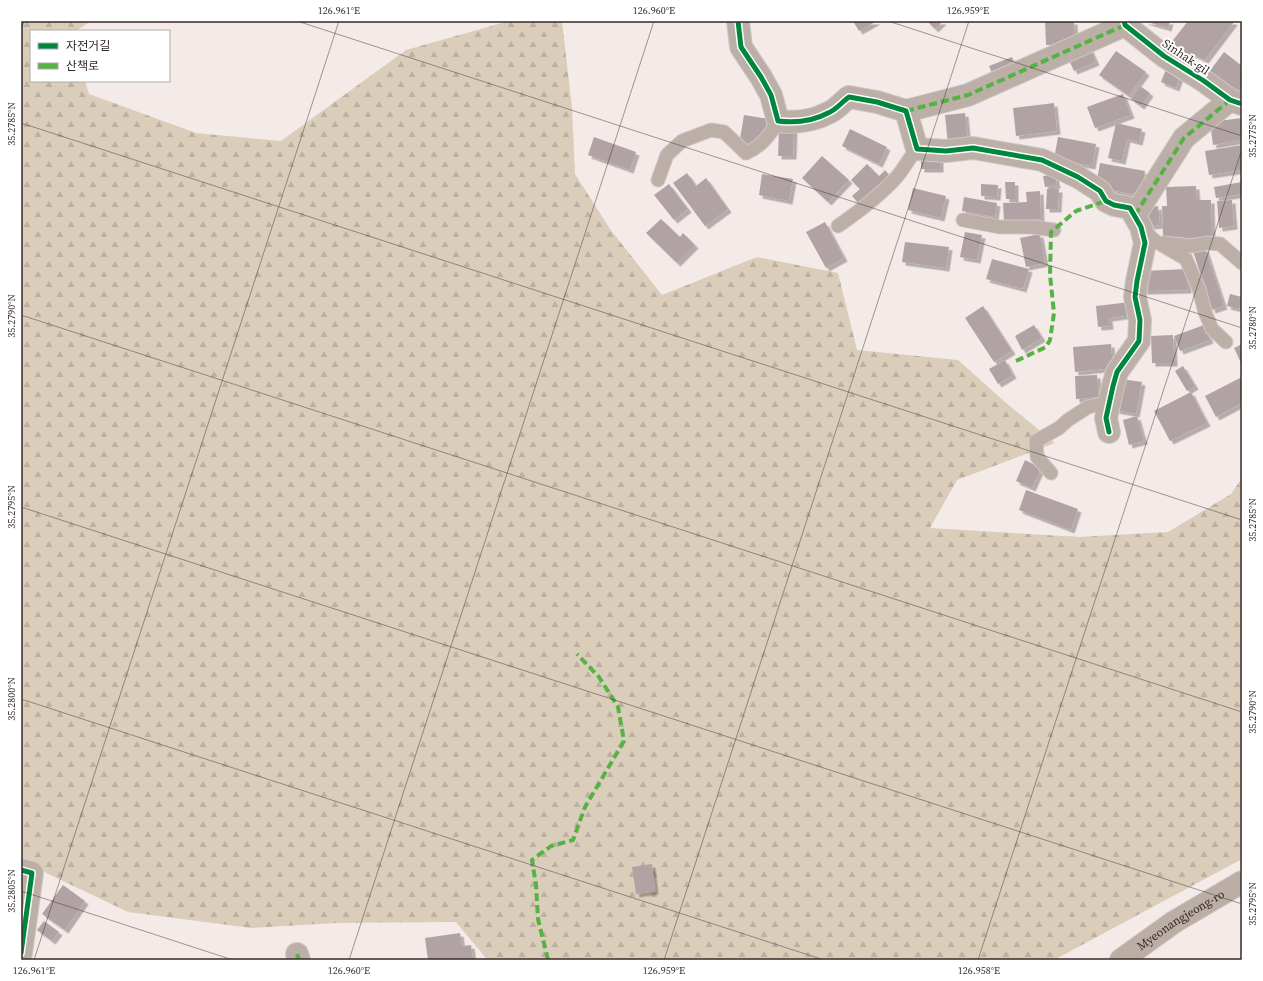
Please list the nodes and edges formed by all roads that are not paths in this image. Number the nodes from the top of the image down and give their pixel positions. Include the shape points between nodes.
1 (738, 21) edge
2 (1125, 23) edge
3 (1236, 102) edge
4 (906, 111) junction
5 (778, 121) junction
6 (917, 149) junction
7 (658, 180) dead end
8 (963, 220) dead end
9 (1138, 221) junction
10 (838, 226) dead end
11 (1054, 230) dead end
12 (1158, 242) junction
13 (1242, 263) edge
14 (1226, 342) dead end
15 (1110, 402) junction
16 (1109, 432) dead end
17 (1051, 473) dead end
18 (21, 870) edge
19 (1242, 882) edge
20 (21, 953) edge
21 (21, 956) edge
22 (24, 960) edge
23 (1120, 960) edge

1 - 5 street via 741,47 771,95
2 - 3 street, Sinhak-gil via 1164,56
2 - 4 street via 968,95
3 - 9 street via 1184,138
4 - 5 street via 848,97 830,113 813,119
4 - 6 street
5 - 7 lane via 771,135 756,149 746,152 724,132 711,130 682,141 667,155
6 - 9 street via 973,148 1042,160 1100,191 1106,201 1130,208
6 - 10 lane via 895,179
8 - 11 lane via 1000,227
9 - 12 lane
9 - 15 street via 1145,243 1136,297 1140,320 1139,341 1117,372
12 - 13 lane via 1191,246 1220,244
12 - 14 lane via 1186,259 1212,330
15 - 16 street via 1106,418
15 - 17 lane via 1088,407 1036,441 1038,457
18 - 20 street via 32,873
19 - 23 main road, Myeonangjeong-ro via 1174,922
21 - 22 street

